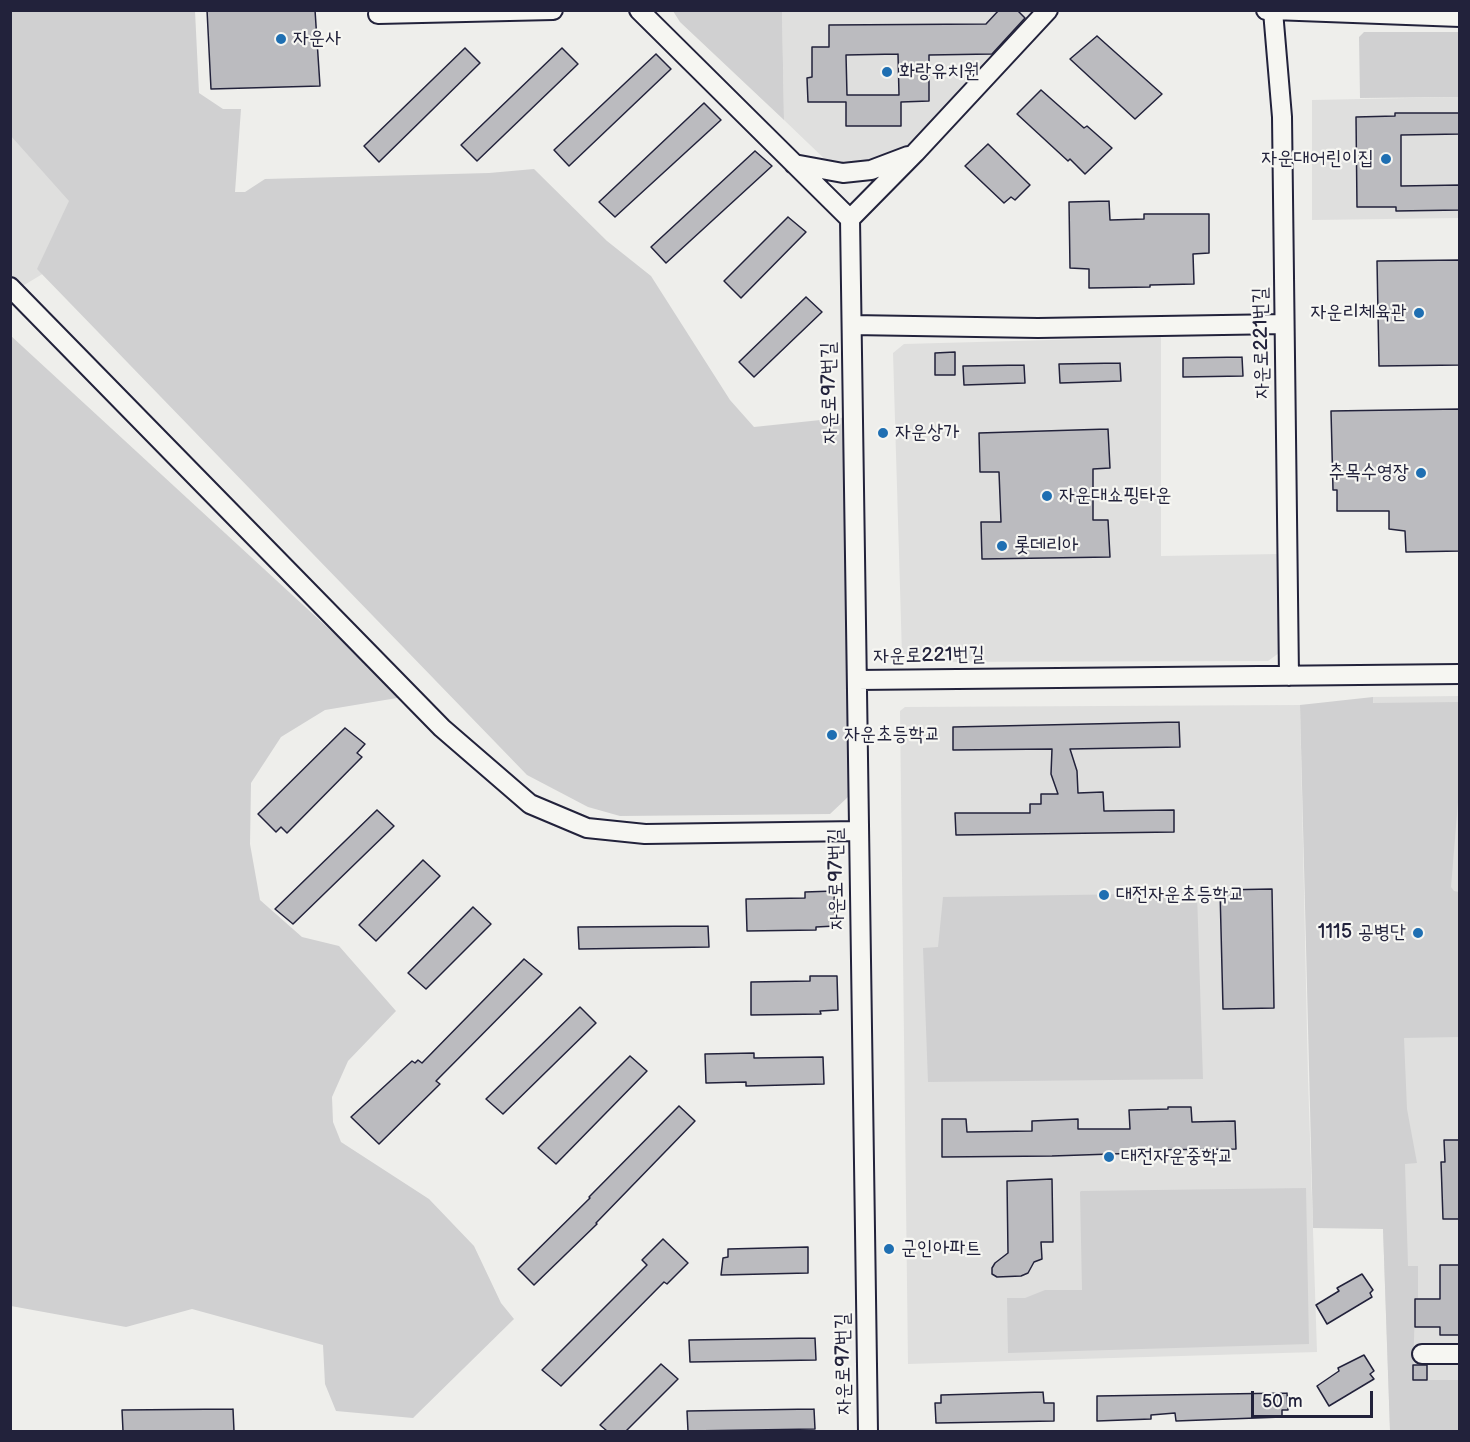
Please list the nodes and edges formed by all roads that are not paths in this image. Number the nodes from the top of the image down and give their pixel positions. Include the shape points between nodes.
1 (553, 10) edge
2 (639, 10) edge
3 (1048, 10) edge
4 (1266, 10) edge
5 (1273, 11) edge
6 (378, 14) dead end
7 (1460, 17) edge
8 (915, 153) junction
9 (794, 164) junction
10 (850, 219) junction
11 (10, 287) edge
12 (1284, 324) junction
13 (852, 325) junction
14 (1460, 674) edge
15 (1289, 676) junction
16 (857, 680) junction
17 (859, 831) junction
18 (1422, 1354) dead end
19 (1460, 1354) edge
20 (868, 1431) edge

1 - 6 street
2 - 9 street
3 - 8 street
4 - 5 street
5 - 7 street
5 - 12 street, 자운로221번길 via 1282,117
8 - 9 street via 872,170 843,173
8 - 10 street
9 - 10 street
10 - 13 street, 자운로97번길
11 - 17 street via 442,728 530,804 587,828 645,834
12 - 13 street, 자운로97번길 via 1038,328
12 - 15 street, 자운로221번길
13 - 16 street, 자운로97번길
14 - 15 street, 자운로221번길
15 - 16 street, 자운로221번길
16 - 17 street, 자운로97번길
17 - 20 street, 자운로97번길
18 - 19 street

